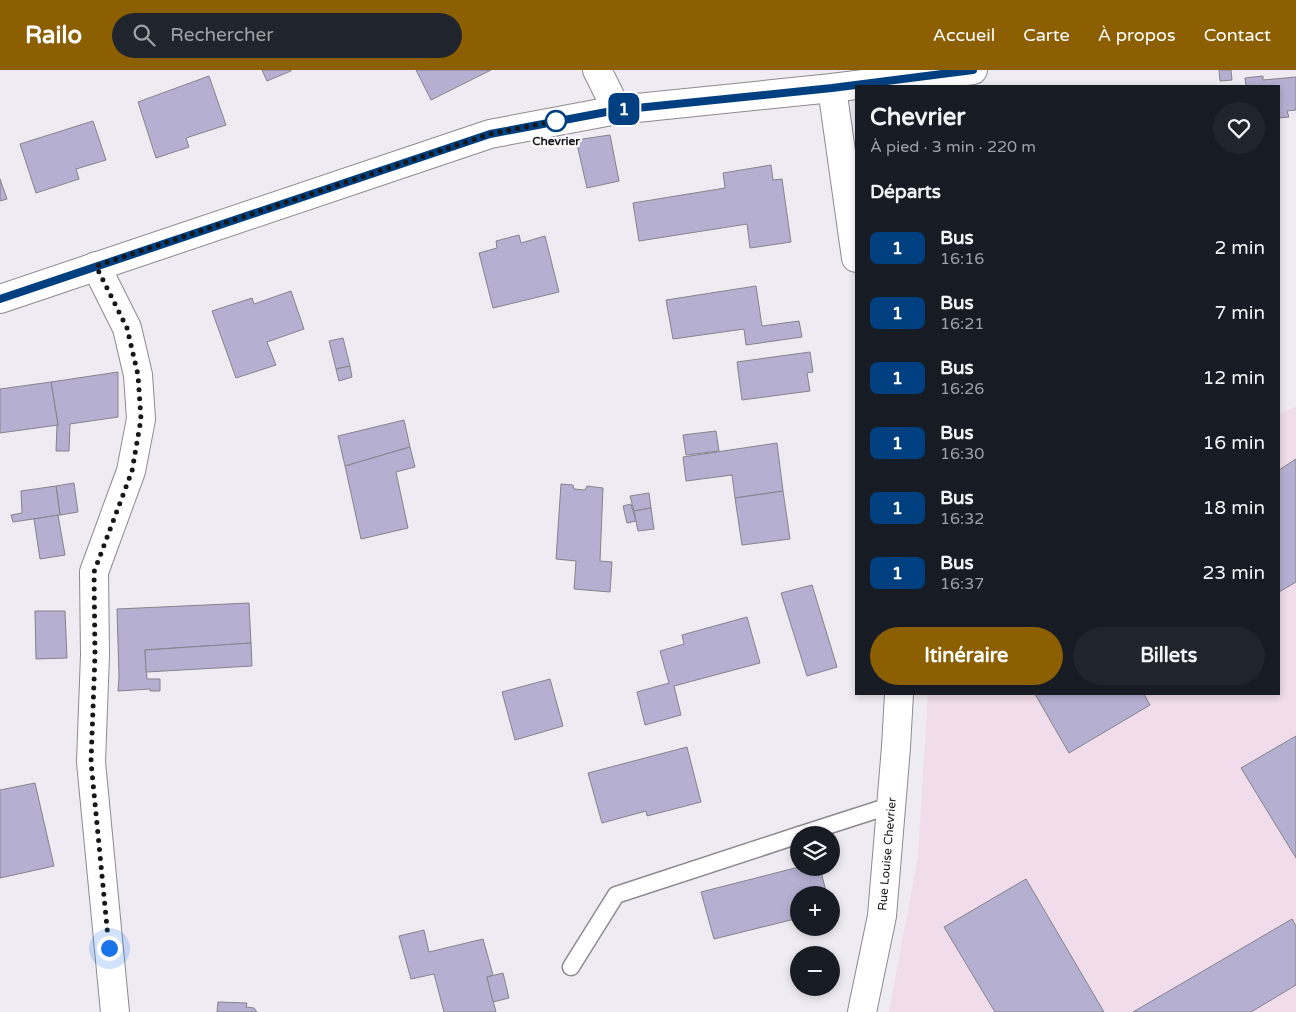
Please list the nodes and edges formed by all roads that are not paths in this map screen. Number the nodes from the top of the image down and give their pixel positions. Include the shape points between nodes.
1 (597, 70) edge
2 (973, 70) edge
3 (855, 85) edge
4 (856, 85) edge
5 (832, 88) junction
6 (617, 110) junction
7 (855, 251) edge
8 (96, 266) junction
9 (0, 299) edge
10 (899, 695) edge
11 (892, 805) junction
12 (827, 826) edge
13 (790, 838) edge
14 (571, 967) dead end
15 (115, 1012) edge
16 (862, 1012) edge

1 - 6 street
2 - 4 street
3 - 5 street
5 - 6 street
5 - 7 street
6 - 8 street via 490,134
8 - 9 street
8 - 15 street via 127,328 138,375 141,419 132,471 94,572 91,762
10 - 11 street, Rue Louise Chevrier
11 - 12 lane
11 - 16 street, Rue Louise Chevrier via 882,916
13 - 14 lane via 616,895

